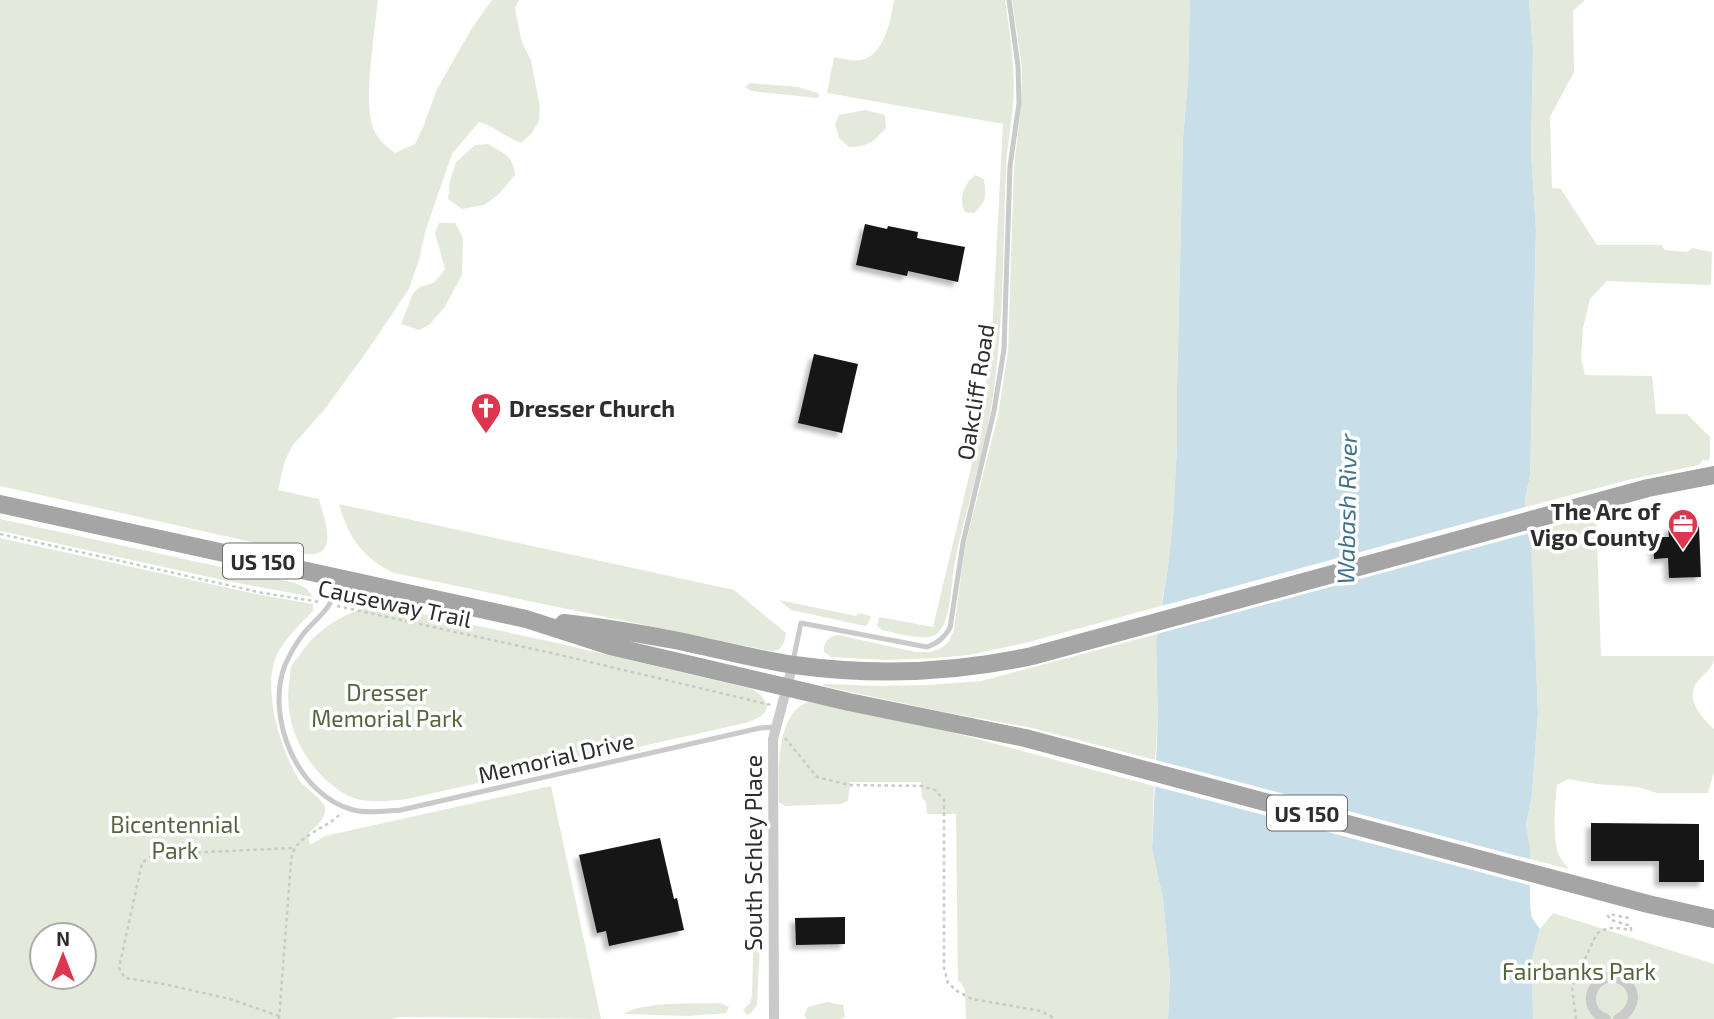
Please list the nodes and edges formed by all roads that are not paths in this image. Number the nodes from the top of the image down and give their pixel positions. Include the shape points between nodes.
1 (1009, 0) edge
2 (1714, 475) edge
3 (0, 504) edge
4 (339, 578) junction
5 (526, 619) junction
6 (793, 664) junction
7 (786, 688) junction
8 (776, 727) junction
9 (1714, 919) edge
10 (774, 1019) edge
11 (1606, 1019) edge
12 (1618, 1019) edge

1 - 6 lane, Oakcliff Road via 1019,103 1010,166 1004,349 950,628 927,647 801,623
2 - 6 main road, US 150 via 1648,488 1003,662 925,671
3 - 4 main road, US 150
4 - 5 main road, US 150
4 - 8 lane, Memorial Drive via 330,604 285,665 280,716 298,766 325,795 345,806 368,812 401,810
5 - 6 main road, US 150 via 614,629
5 - 7 main road, US 150 via 610,646
6 - 7 street, South Schley Place
7 - 8 street, South Schley Place
7 - 9 main road, US 150 via 1025,738
8 - 10 street, South Schley Place via 772,766
11 - 12 street via 1590,1003 1596,983 1612,977 1632,991 1630,1009

